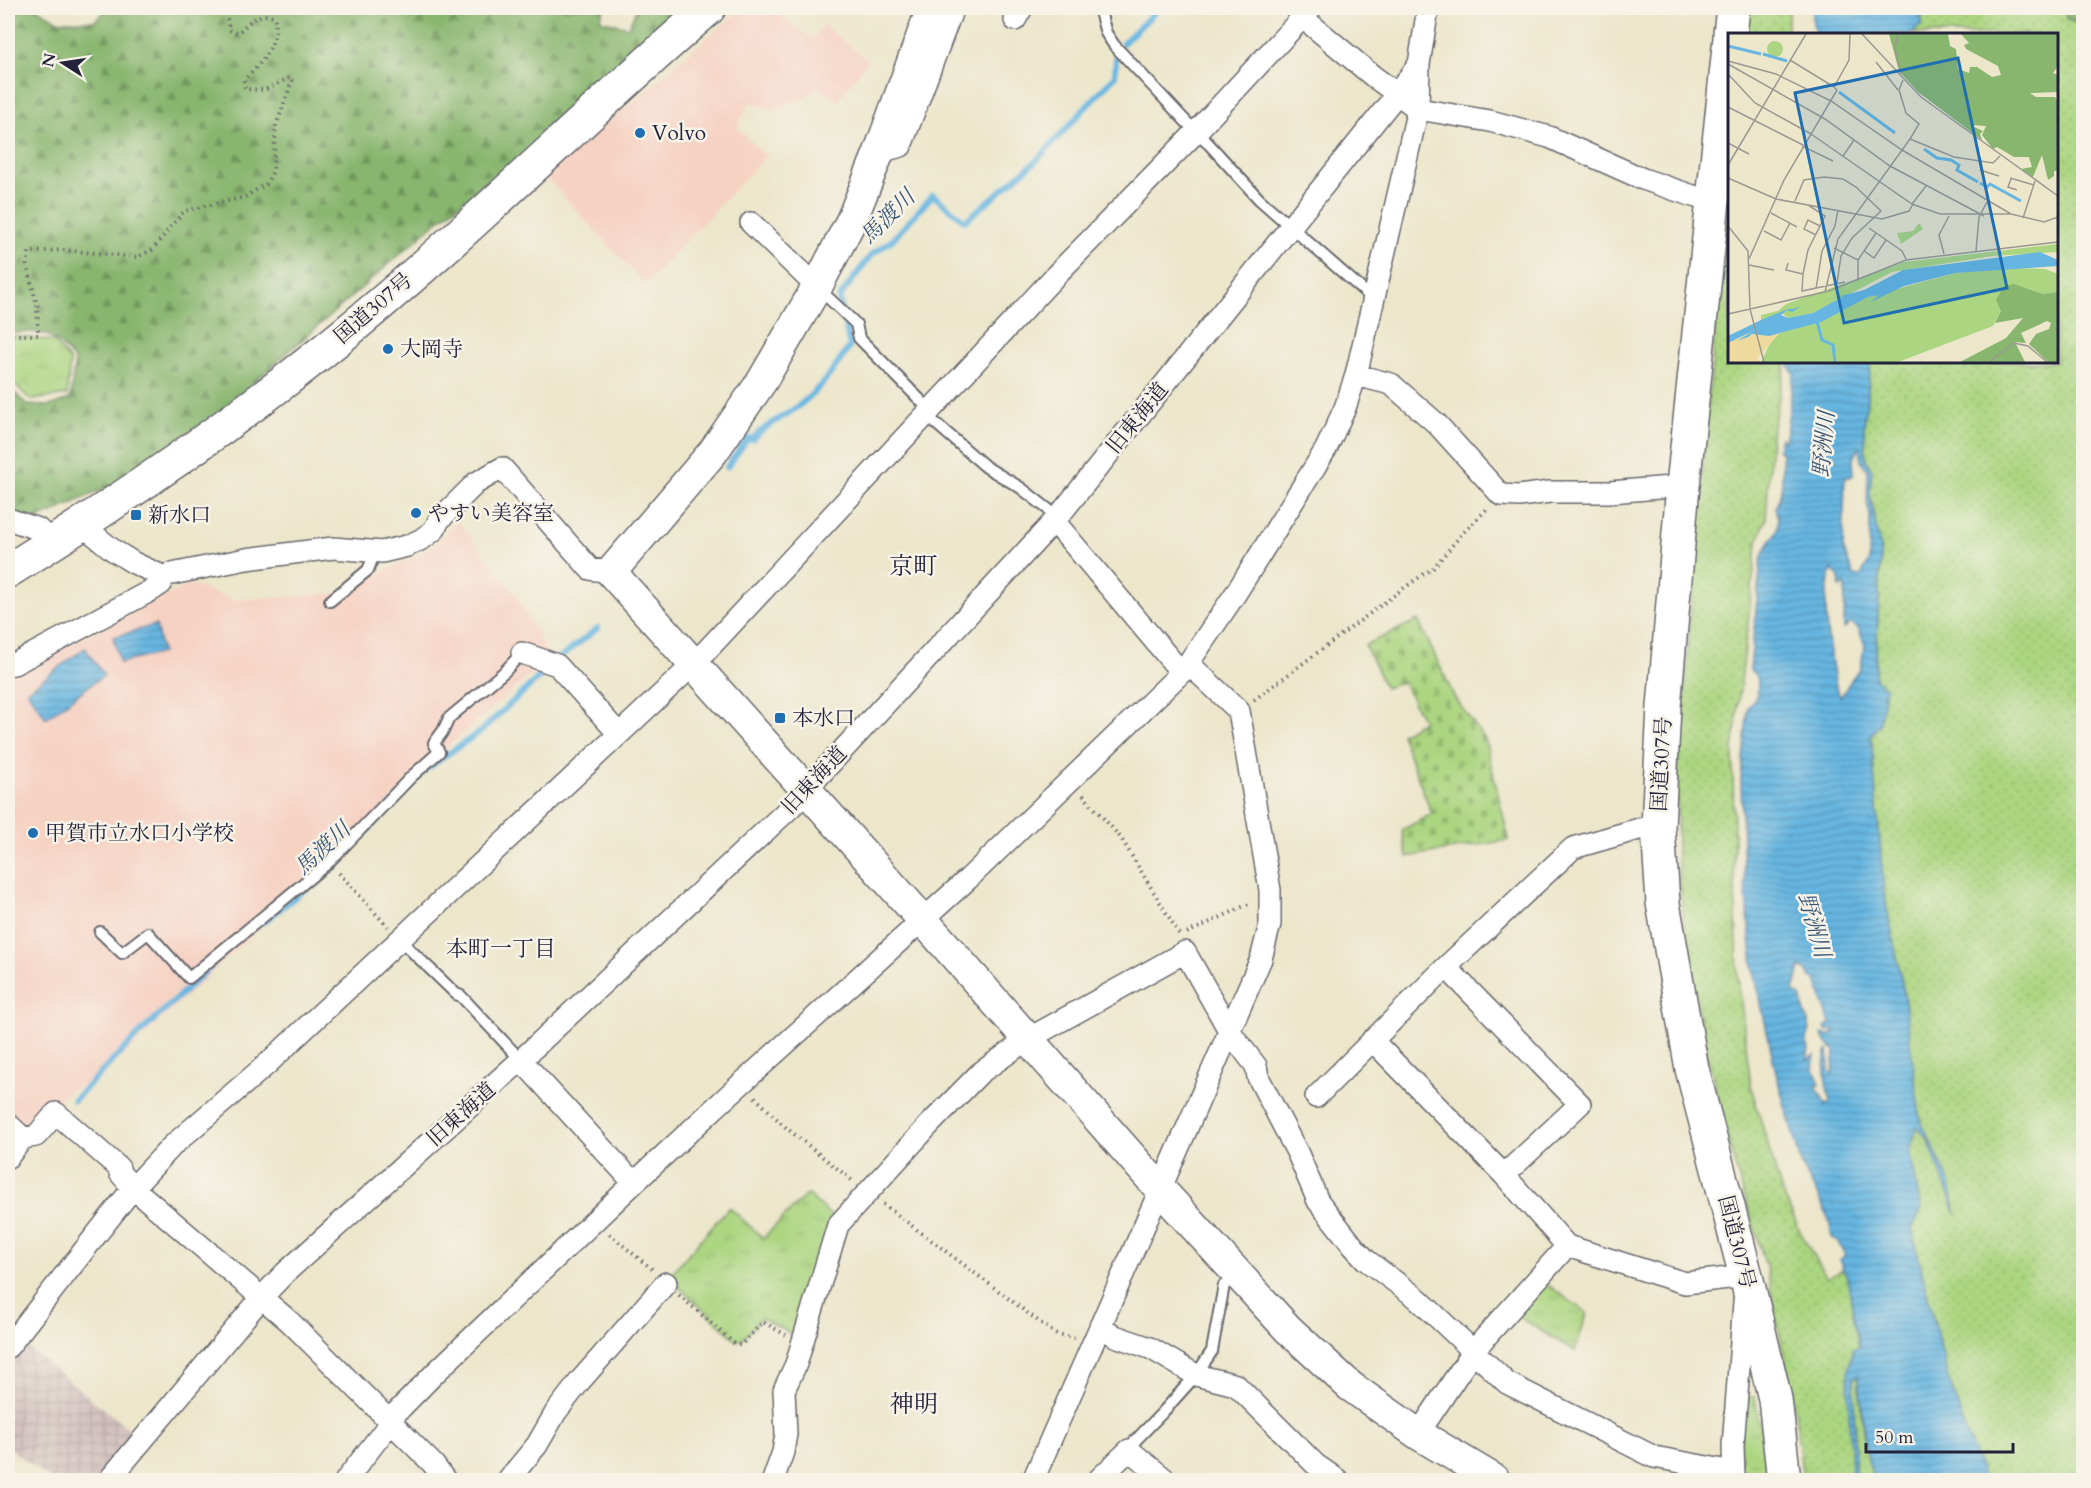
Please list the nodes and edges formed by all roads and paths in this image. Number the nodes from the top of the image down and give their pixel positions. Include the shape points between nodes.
1 (230, 8) edge
2 (709, 8) edge
3 (932, 8) edge
4 (953, 8) edge
5 (1099, 8) edge
6 (1428, 8) edge
7 (1733, 8) edge
8 (1307, 12) edge
9 (1730, 33) edge
10 (1728, 55) edge
11 (1419, 64) junction
12 (1397, 94) junction
13 (1418, 109) junction
14 (1197, 131) junction
15 (879, 152) junction
16 (1713, 200) junction
17 (751, 223) dead end
18 (1291, 226) junction
19 (826, 296) junction
20 (1373, 299) junction
21 (8, 326) edge
22 (9, 336) edge
23 (1356, 375) junction
24 (928, 412) junction
25 (1683, 486) junction
26 (1501, 495) junction
27 (8, 519) edge
28 (1056, 519) junction
29 (82, 525) junction
30 (53, 543) junction
31 (368, 550) junction
32 (8, 571) edge
33 (611, 572) junction
34 (162, 576) junction
35 (330, 601) dead end
36 (522, 653) joint
37 (694, 663) junction
38 (8, 665) edge
39 (1185, 667) junction
40 (1239, 711) junction
41 (618, 734) junction
42 (1070, 781) junction
43 (808, 791) junction
44 (1658, 827) junction
45 (336, 870) dead end
46 (1270, 894) junction
47 (923, 920) junction
48 (100, 932) dead end
49 (399, 939) junction
50 (1446, 967) junction
51 (1230, 1032) junction
52 (1028, 1039) junction
53 (1372, 1040) junction
54 (521, 1060) junction
55 (741, 1083) junction
56 (1316, 1096) dead end
57 (15, 1131) edge
58 (8, 1157) edge
59 (1504, 1175) junction
60 (634, 1183) junction
61 (133, 1188) junction
62 (1160, 1190) junction
63 (868, 1193) junction
64 (594, 1221) junction
65 (1567, 1246) junction
66 (1746, 1276) junction
67 (666, 1283) junction
68 (1224, 1285) dead end
69 (262, 1297) junction
70 (1096, 1334) junction
71 (802, 1344) junction
72 (8, 1347) edge
73 (1474, 1350) junction
74 (1196, 1375) junction
75 (389, 1422) junction
76 (1418, 1434) junction
77 (1129, 1450) junction
78 (1734, 1476) edge
79 (109, 1480) edge
80 (346, 1480) edge
81 (445, 1480) edge
82 (508, 1480) edge
83 (773, 1480) edge
84 (1033, 1480) edge
85 (1098, 1480) edge
86 (1166, 1480) edge
87 (1338, 1480) edge
88 (1494, 1480) edge
89 (1784, 1480) edge

1 - 22 path via 226,17 228,30 238,33 253,18 266,14 274,16 276,26 261,64 244,80 245,89 265,90 290,77 292,81 276,126 273,171 266,184 245,197 184,211 152,250 137,257 63,250 29,252 27,265 37,305 38,335
2 - 29 highway, 国道307号 via 349,330 264,397
3 - 15 street
4 - 15 street via 901,146
5 - 14 lane via 1114,45
6 - 11 street, 旧東海道
7 - 9 highway, 国道307号
8 - 12 street
8 - 14 street
10 - 16 highway, 国道307号
11 - 12 street, 旧東海道
11 - 13 street
12 - 13 street
12 - 18 street, 旧東海道
13 - 16 street via 1549,137 1643,180
13 - 20 street
14 - 18 lane via 1259,200
14 - 24 street
15 - 19 street
16 - 25 highway, 国道307号
17 - 19 street
18 - 20 lane
18 - 28 street, 旧東海道
19 - 24 lane via 856,324 859,338
19 - 33 street via 713,452
20 - 23 street
21 - 22 path
23 - 26 street via 1391,384 1437,424
23 - 39 street via 1326,449 1236,594
24 - 28 lane via 986,467 1021,488
24 - 37 street
25 - 26 street
25 - 44 highway, 国道307号
26 - 40 path via 1433,568
27 - 30 street via 38,529
28 - 39 street via 1176,665
28 - 43 street, 旧東海道
29 - 30 highway, 国道307号
29 - 34 street via 113,550
30 - 32 highway, 国道307号
31 - 33 street via 381,552 422,539 476,483 501,468 590,569
31 - 34 street via 290,552
31 - 35 lane via 372,560 368,570
33 - 37 street
34 - 38 street via 161,584 152,590
36 - 41 street via 552,663
36 - 48 lane via 449,718 434,743 439,752 328,862 189,978 148,933 122,953
37 - 41 street
37 - 43 street
39 - 40 street
39 - 42 street
40 - 46 street
41 - 49 street
42 - 46 path via 1121,838 1181,936
42 - 47 street
43 - 47 street
43 - 54 street, 旧東海道
44 - 50 street via 1573,848
44 - 66 highway, 国道307号 via 1663,903 1692,1069
45 - 49 path
46 - 51 street via 1270,924 1261,959
47 - 52 street
47 - 55 street
49 - 54 lane via 461,996
49 - 61 street via 265,1066 173,1145
50 - 53 street
50 - 59 street via 1580,1104
51 - 52 street via 1185,952
51 - 62 street
51 - 73 street via 1256,1066 1318,1201 1366,1260 1417,1298
52 - 62 street
52 - 63 street via 969,1083
53 - 56 street
53 - 59 street
54 - 60 street
54 - 69 street, 旧東海道
55 - 60 street
55 - 63 path via 784,1126
57 - 58 street
57 - 61 street via 36,1136 56,1113 119,1168
59 - 65 street
60 - 64 street
61 - 69 street
61 - 72 street
62 - 70 street
62 - 76 street via 1288,1329 1350,1386
63 - 70 path via 1057,1335
63 - 71 street via 838,1225
64 - 67 path
64 - 75 street
65 - 66 street via 1684,1283
65 - 73 street
66 - 78 street
66 - 89 highway, 国道307号 via 1775,1399
67 - 71 path via 736,1345 741,1345 764,1322
67 - 82 street via 580,1381
68 - 74 lane via 1212,1351
69 - 75 street
69 - 79 street, 旧東海道
70 - 74 street via 1150,1348
70 - 84 street
71 - 83 street via 784,1390 786,1434
73 - 76 street
73 - 78 street via 1508,1383 1619,1441 1654,1457
74 - 77 lane
74 - 87 street via 1236,1385 1315,1464
75 - 80 street
75 - 81 street
76 - 88 street
77 - 85 street
77 - 86 street

